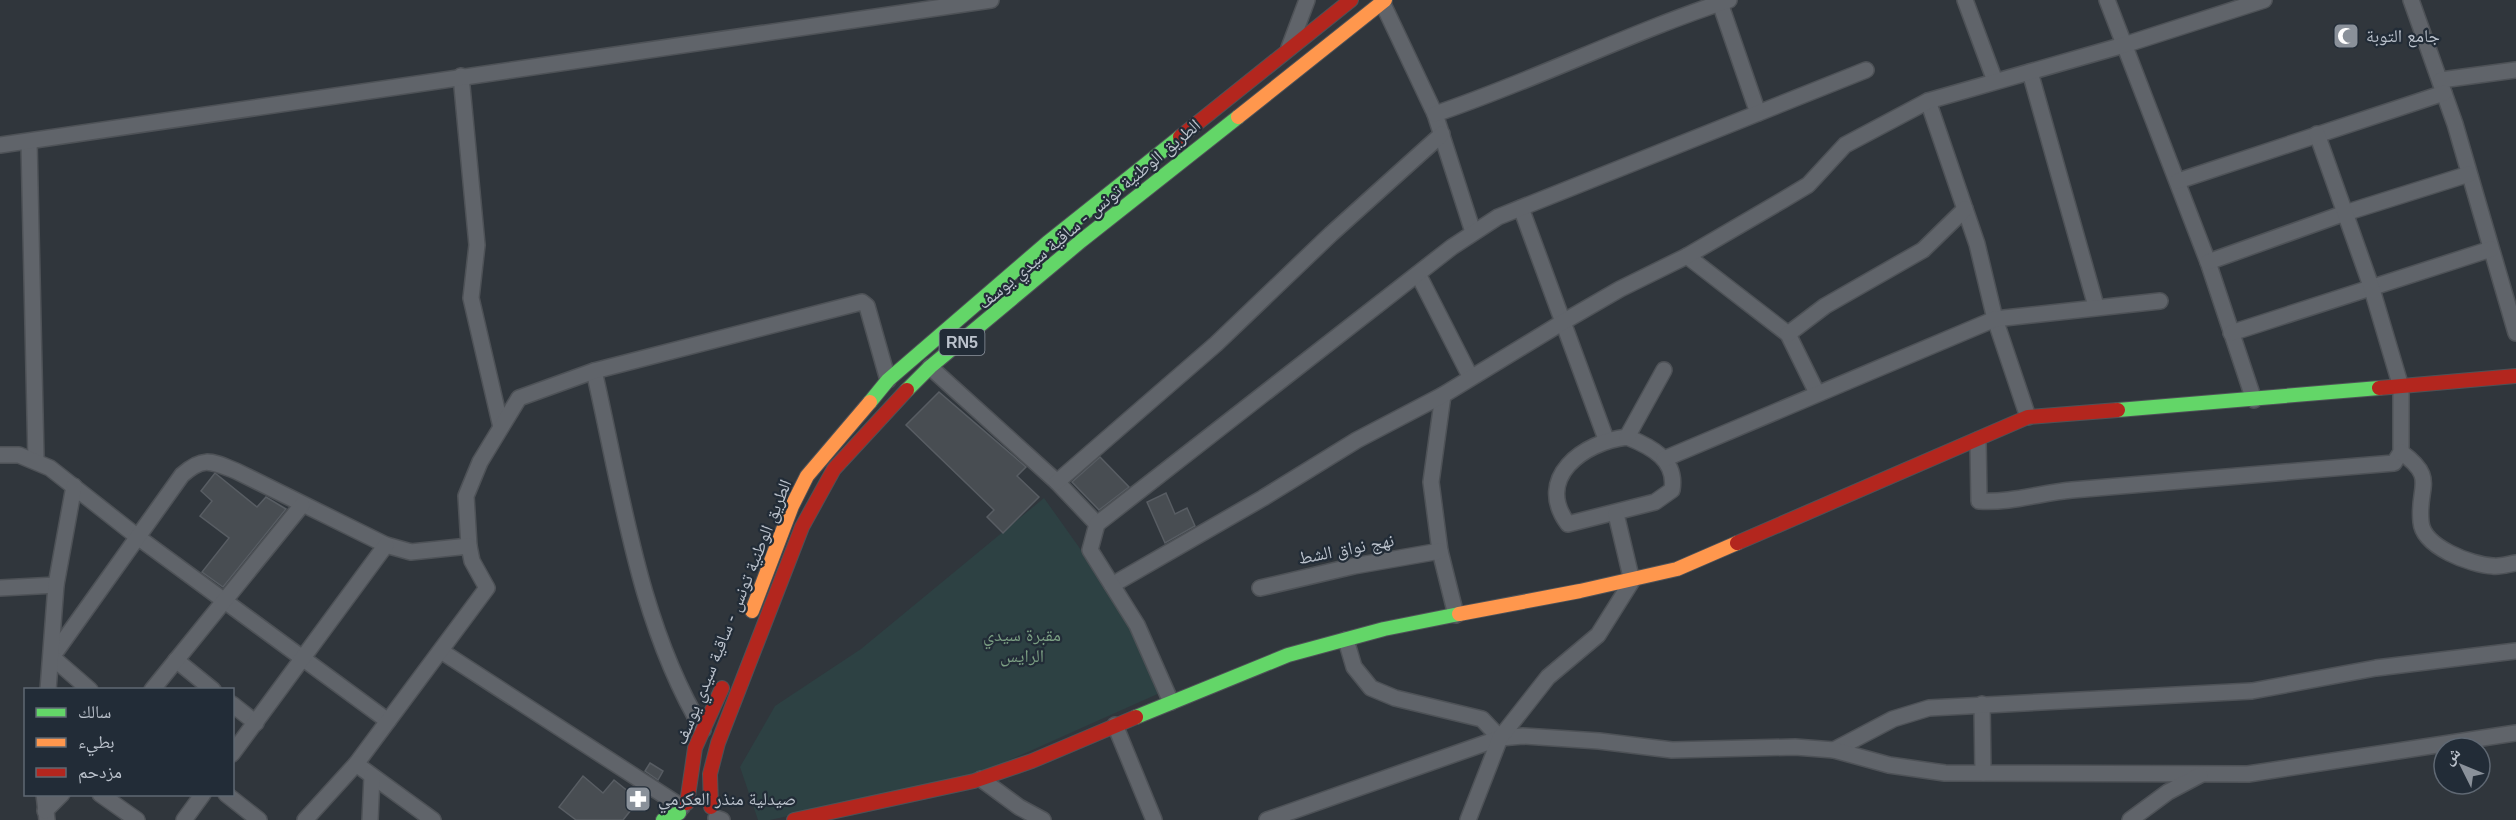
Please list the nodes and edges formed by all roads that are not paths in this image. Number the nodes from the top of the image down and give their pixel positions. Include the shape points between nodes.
1 (918, 0) edge
2 (992, 0) edge
3 (1307, 0) edge
4 (1352, 0) edge
5 (1965, 0) edge
6 (2107, 0) edge
7 (2264, 0) edge
8 (2411, 0) edge
9 (1383, 1) edge
10 (1722, 1) edge
11 (897, 12) junction
12 (2124, 45) junction
13 (1289, 48) junction
14 (1866, 70) dead end
15 (2516, 70) edge
16 (2030, 72) junction
17 (461, 76) junction
18 (1995, 81) junction
19 (2443, 87) junction
20 (1928, 101) junction
21 (1758, 113) junction
22 (1435, 114) junction
23 (1442, 134) junction
24 (2317, 134) junction
25 (29, 142) junction
26 (0, 145) edge
27 (2469, 174) junction
28 (2178, 181) junction
29 (1521, 208) junction
30 (1965, 209) junction
31 (2345, 213) junction
32 (1473, 232) junction
33 (2491, 249) junction
34 (1687, 256) junction
35 (2208, 262) junction
36 (1418, 274) junction
37 (2371, 286) junction
38 (2160, 301) dead end
39 (2096, 306) junction
40 (1995, 319) junction
41 (1563, 322) junction
42 (2231, 333) junction
43 (2516, 333) edge
44 (1788, 334) junction
45 (930, 368) junction
46 (1664, 370) dead end
47 (594, 371) junction
48 (2516, 375) edge
49 (1470, 376) junction
50 (888, 381) junction
51 (2401, 387) junction
52 (1817, 393) junction
53 (1443, 395) junction
54 (2254, 400) junction
55 (2028, 417) junction
56 (501, 427) junction
57 (1627, 437) junction
58 (1606, 439) junction
59 (1978, 440) junction
60 (2401, 452) junction
61 (0, 454) edge
62 (1664, 459) junction
63 (36, 460) junction
64 (1057, 482) junction
65 (74, 486) junction
66 (302, 505) junction
67 (1616, 514) junction
68 (1097, 524) junction
69 (139, 538) junction
70 (386, 545) junction
71 (469, 546) junction
72 (1440, 551) junction
73 (2516, 563) edge
74 (1632, 581) junction
75 (56, 585) junction
76 (1112, 585) junction
77 (0, 588) edge
78 (1260, 588) dead end
79 (224, 600) junction
80 (1456, 615) junction
81 (747, 624) dead end
82 (1346, 640) junction
83 (441, 651) junction
84 (2516, 651) edge
85 (52, 657) junction
86 (304, 658) junction
87 (176, 660) junction
88 (727, 678) dead end
89 (48, 688) edge
90 (88, 688) edge
91 (154, 688) edge
92 (211, 688) edge
93 (1171, 702) junction
94 (1982, 704) junction
95 (234, 706) edge
96 (388, 721) junction
97 (256, 723) junction
98 (1114, 725) junction
99 (704, 730) junction
100 (2516, 734) edge
101 (1500, 738) junction
102 (1834, 750) junction
103 (234, 751) edge
104 (356, 764) junction
105 (1983, 773) junction
106 (2203, 774) junction
107 (372, 776) junction
108 (981, 779) junction
109 (44, 796) edge
110 (61, 796) edge
111 (101, 796) edge
112 (201, 796) edge
113 (227, 796) edge
114 (681, 811) edge
115 (858, 814) edge
116 (2147, 814) edge
117 (46, 816) edge
118 (716, 816) edge
119 (136, 820) edge
120 (184, 820) edge
121 (259, 820) edge
122 (305, 820) edge
123 (370, 820) edge
124 (433, 820) edge
125 (663, 820) edge
126 (794, 820) edge
127 (1043, 820) edge
128 (1155, 820) edge
129 (1267, 820) edge
130 (1468, 820) edge
131 (2130, 820) edge

1 - 11 street
2 - 11 street
3 - 13 street
4 - 13 main road, الطريق الوطنية تونس - ساقية سيدي يوسف / RN5
5 - 18 street
6 - 12 street
7 - 12 street
8 - 19 street
9 - 22 street
9 - 45 main road, الطريق الوطنية تونس - ساقية سيدي يوسف / RN5 via 1089,234
10 - 21 street
10 - 22 street via 1671,18 1516,86
11 - 17 street
12 - 16 street
12 - 28 street
13 - 50 main road, الطريق الوطنية تونس - ساقية سيدي يوسف / RN5 via 1047,243
14 - 21 street
15 - 19 street
16 - 18 street
16 - 39 street
17 - 25 street
17 - 56 street via 477,244 471,298
18 - 20 street
19 - 24 street
19 - 27 street
20 - 30 street
20 - 34 street via 1845,145 1808,185
21 - 29 street
22 - 23 street
23 - 32 street
23 - 64 street via 1216,344
24 - 28 street
24 - 31 street
25 - 26 street
25 - 63 street
27 - 31 street
27 - 33 street
28 - 35 street
29 - 32 street
29 - 41 street
30 - 40 street
30 - 44 street via 1923,250 1825,306
31 - 35 street
31 - 37 street
32 - 36 street
33 - 37 street
33 - 43 street
34 - 41 street
34 - 44 street
35 - 42 street
36 - 49 street
36 - 68 street
37 - 42 street
37 - 51 street
38 - 39 street
39 - 40 street
40 - 52 street
40 - 55 street
41 - 49 street
41 - 58 street
42 - 54 street
44 - 52 street
45 - 64 street
45 - 118 main road, الطريق الوطنية تونس - ساقية سيدي يوسف / RN5 via 834,469 815,501 718,743 710,774
46 - 57 street
47 - 50 street via 862,302 867,306
47 - 56 street via 519,398
47 - 99 street via 636,566 682,694
48 - 51 main road
49 - 53 street
50 - 81 main road, الطريق الوطنية تونس - ساقية سيدي يوسف / RN5 via 807,476
51 - 54 main road
51 - 60 street
52 - 62 street
53 - 72 street via 1431,482
53 - 76 street via 1357,440
54 - 55 main road
55 - 59 main road
56 - 71 street via 466,496
57 - 58 street
57 - 62 street via 1654,448
58 - 67 street via 1577,457 1564,471 1558,484 1558,499 1568,524
59 - 60 street via 1979,501 2003,502 2046,492 2394,463
59 - 74 main road via 1677,569
60 - 73 street via 2419,465 2424,477 2423,533 2452,556 2493,566
61 - 63 street
62 - 67 street via 1674,479 1672,490 1655,502
63 - 65 street
64 - 68 street
65 - 69 street
65 - 75 street
66 - 69 street via 212,461 195,464 182,476
66 - 70 street
66 - 79 street
67 - 74 street
68 - 76 street via 1090,550
69 - 79 street
69 - 85 street
70 - 71 street via 411,552
70 - 86 street
71 - 83 street via 472,561 487,588
72 - 78 street, نهج نواق الشط
72 - 80 street
74 - 80 main road
74 - 101 street via 1598,635 1548,677
75 - 77 street
75 - 85 street
76 - 93 street via 1137,625
79 - 86 street
79 - 87 street
80 - 82 main road
82 - 93 main road via 1288,655
82 - 101 street via 1354,667 1371,688 1395,698 1482,719
83 - 96 street
83 - 114 street
84 - 94 street via 2376,668 2252,691
85 - 89 street
85 - 90 street
86 - 96 street
86 - 97 street
87 - 91 street
87 - 92 street
88 - 99 main road, الطريق الوطنية تونس - ساقية سيدي يوسف
93 - 98 main road
94 - 102 street via 1929,708 1893,719
94 - 105 street
95 - 97 street
96 - 104 street
97 - 103 street
98 - 108 main road via 1031,762
98 - 128 street
99 - 114 main road, الطريق الوطنية تونس - ساقية سيدي يوسف via 695,748
100 - 106 street via 2290,769
101 - 102 street via 1599,741 1672,750
101 - 129 street
101 - 130 street
102 - 105 street via 1889,765 1945,773
104 - 107 street
104 - 122 street
105 - 106 street
106 - 116 street via 2168,792
107 - 123 street
107 - 124 street
108 - 115 main road
108 - 127 street
109 - 117 street
110 - 117 street
111 - 119 street
112 - 120 street
113 - 121 street
114 - 118 main road, RN5 via 699,801
114 - 125 main road
115 - 126 main road
116 - 131 street

